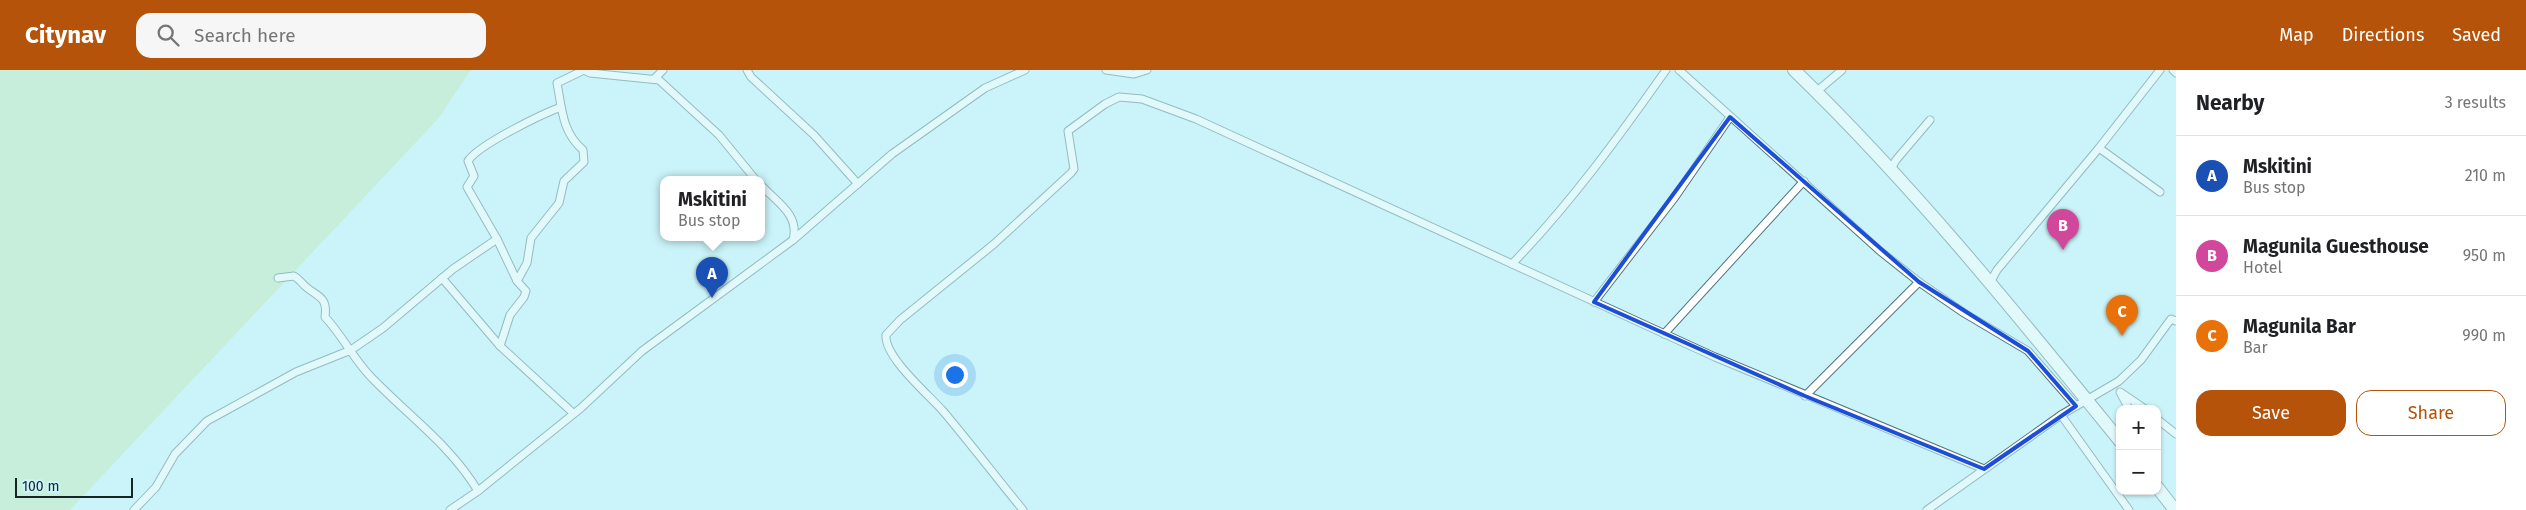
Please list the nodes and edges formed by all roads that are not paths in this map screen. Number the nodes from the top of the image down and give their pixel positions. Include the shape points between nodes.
1 (584, 70) edge
2 (663, 70) edge
3 (746, 70) edge
4 (1020, 70) edge
5 (1106, 70) edge
6 (1147, 70) edge
7 (1666, 70) edge
8 (1679, 70) edge
9 (1794, 70) edge
10 (1842, 70) edge
11 (2160, 70) edge
12 (2173, 70) edge
13 (2176, 73) edge
14 (654, 79) junction
15 (1816, 92) junction
16 (561, 107) junction
17 (1730, 117) junction
18 (1930, 120) dead end
19 (2098, 148) junction
20 (1891, 168) junction
21 (753, 176) edge
22 (1804, 181) junction
23 (858, 184) junction
24 (765, 189) edge
25 (2160, 192) dead end
26 (497, 240) junction
27 (793, 240) junction
28 (1512, 264) junction
29 (278, 278) dead end
30 (442, 278) junction
31 (517, 281) junction
32 (1991, 281) junction
33 (1919, 282) junction
34 (1594, 302) junction
35 (2176, 321) edge
36 (1664, 334) junction
37 (500, 346) junction
38 (351, 350) junction
39 (2114, 384) junction
40 (2120, 392) junction
41 (1805, 396) junction
42 (2081, 403) junction
43 (2127, 405) edge
44 (2139, 405) edge
45 (573, 413) junction
46 (2061, 415) junction
47 (2161, 422) edge
48 (2176, 434) edge
49 (2116, 437) edge
50 (1984, 469) junction
51 (478, 490) junction
52 (2161, 493) edge
53 (134, 510) edge
54 (450, 510) edge
55 (1022, 510) edge
56 (1928, 510) edge
57 (2129, 510) edge
58 (2175, 510) edge

1 - 14 street
1 - 16 street via 558,83
2 - 14 street
3 - 23 street via 814,135
4 - 23 street via 939,120
5 - 6 street via 1134,74
7 - 28 street via 1588,179
8 - 17 street
9 - 15 highway
10 - 15 street
11 - 19 street
12 - 13 street
14 - 21 street via 719,135
15 - 20 highway
16 - 26 street via 489,144 468,161 474,176 466,187
16 - 31 street via 566,131 582,150 584,162 564,181 559,203 532,238 527,263
17 - 22 street
17 - 34 street via 1675,197
18 - 20 street
19 - 25 street
19 - 32 street
20 - 32 highway
22 - 33 street
22 - 36 street
23 - 27 street
24 - 27 street via 793,218 796,232
26 - 30 street
26 - 31 street
27 - 45 street via 642,351
28 - 34 street
28 - 55 street via 1196,119 1133,97 1119,97 1105,104 1068,131 1074,169 1071,173 994,244 886,335 889,348 912,380 942,409
29 - 38 street via 294,276 320,295 326,317
30 - 37 street
30 - 38 street via 383,328
31 - 37 street via 525,289 525,295 510,315
32 - 42 highway
33 - 41 street
33 - 42 street via 1964,314 2028,351
34 - 36 street
35 - 39 street via 2171,319 2131,372
36 - 41 street
37 - 45 street
38 - 51 street via 375,382 426,426
38 - 53 street via 296,372 207,421 175,454 156,487
39 - 40 street
39 - 42 street
40 - 43 street
40 - 44 street
41 - 50 street
42 - 46 street
42 - 49 highway
45 - 51 street
46 - 50 street
46 - 57 street
47 - 48 street
50 - 56 street
51 - 54 street
52 - 58 highway

